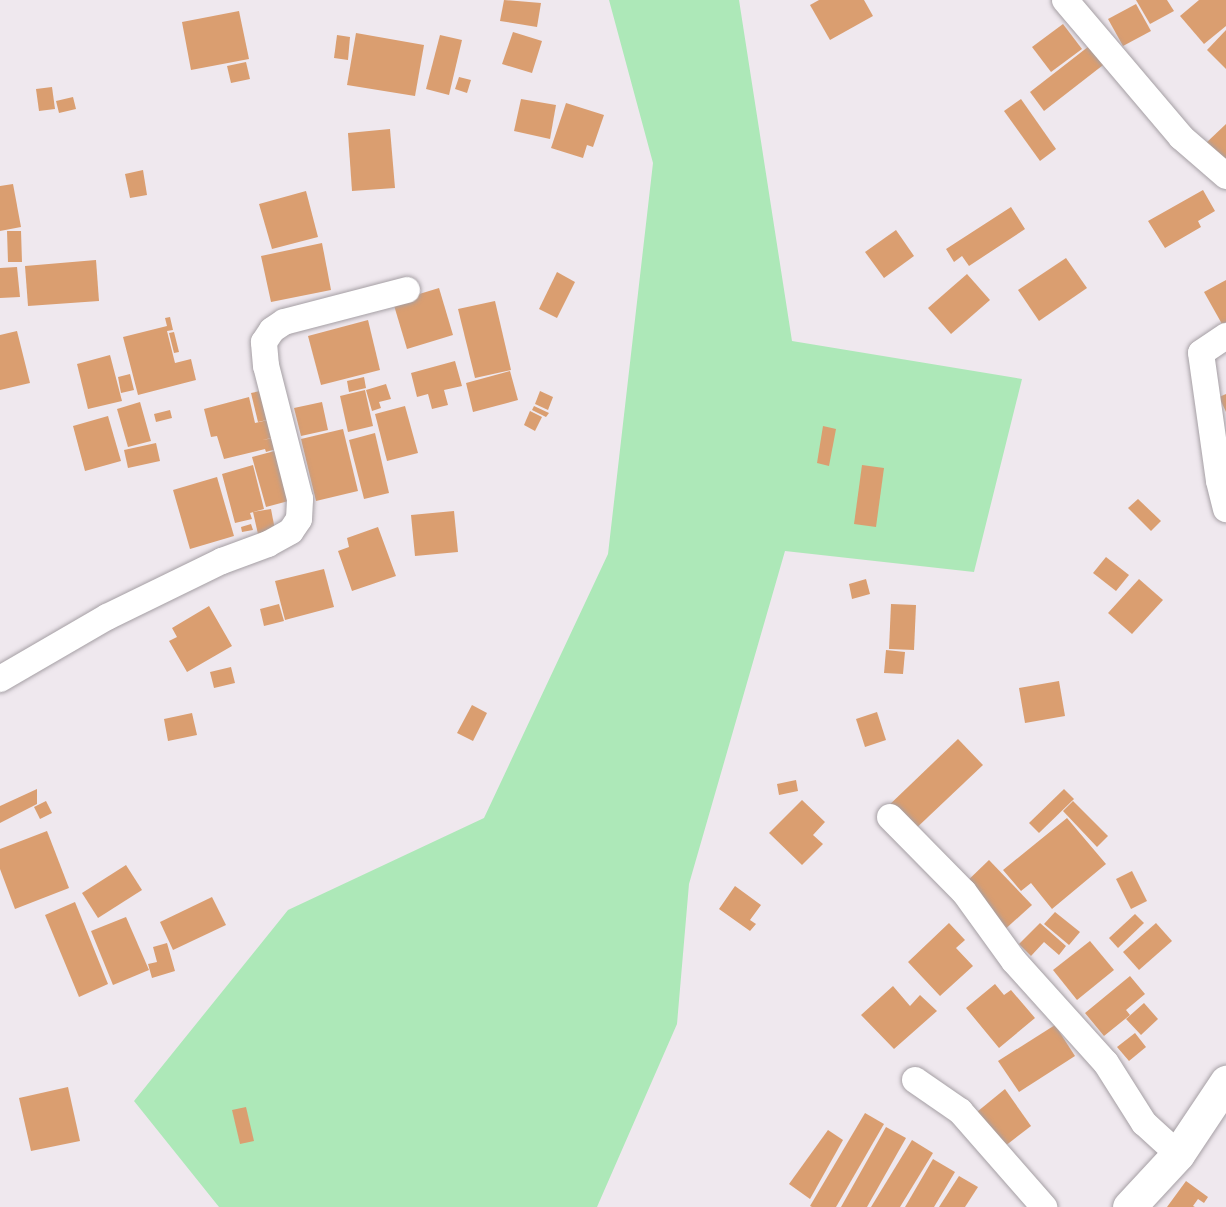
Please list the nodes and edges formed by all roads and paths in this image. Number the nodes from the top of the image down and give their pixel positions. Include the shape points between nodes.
1 (1065, 0) edge
2 (1226, 176) edge
3 (407, 290) dead end
4 (1226, 336) edge
5 (1226, 509) edge
6 (0, 679) edge
7 (890, 817) dead end
8 (915, 1080) dead end
9 (1226, 1082) edge
10 (1178, 1154) junction
11 (1044, 1207) edge
12 (1130, 1207) edge

1 - 2 street via 1181,138
3 - 6 street via 284,322 264,342 266,366 300,499 299,519 291,531 107,617
4 - 5 street via 1201,353
7 - 10 street via 963,892 1014,961 1106,1063 1144,1124
8 - 11 street via 960,1111
9 - 10 street
10 - 12 street

